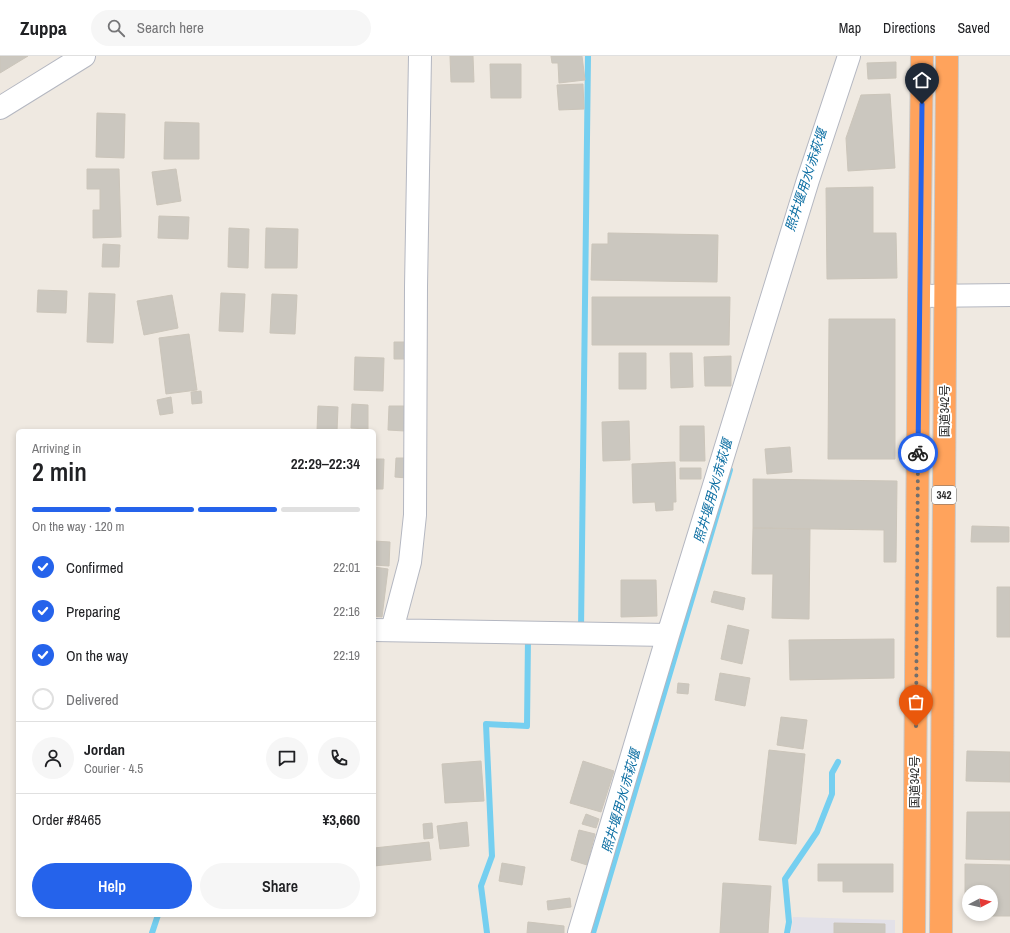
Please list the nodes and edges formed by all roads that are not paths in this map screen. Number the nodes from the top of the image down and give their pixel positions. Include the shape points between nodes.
1 (83, 56) edge
2 (420, 56) edge
3 (849, 56) edge
4 (922, 56) edge
5 (947, 56) edge
6 (0, 108) edge
7 (946, 295) junction
8 (1010, 295) edge
9 (919, 296) junction
10 (383, 630) edge
11 (668, 635) junction
12 (579, 933) edge
13 (914, 933) edge
14 (941, 933) edge

1 - 6 street
2 - 10 street via 415,515 410,562
3 - 11 street via 808,180
4 - 9 highway, 国道342号 / 342
5 - 7 highway, 国道342号 / 342
7 - 8 street
7 - 9 street
7 - 14 highway, 国道342号 / 342
9 - 13 highway, 国道342号 / 342
10 - 11 street
11 - 12 street

